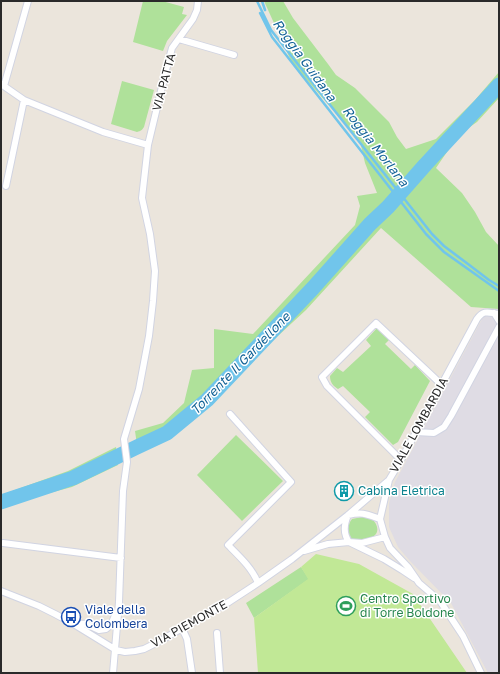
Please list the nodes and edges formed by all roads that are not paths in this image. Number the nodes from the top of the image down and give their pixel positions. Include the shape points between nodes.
1 (28, 1) edge
2 (198, 1) edge
3 (179, 39) junction
4 (234, 55) dead end
5 (2, 85) edge
6 (24, 100) junction
7 (148, 145) junction
8 (6, 186) dead end
9 (497, 314) edge
10 (499, 321) edge
11 (499, 327) edge
12 (442, 385) junction
13 (230, 414) dead end
14 (416, 432) junction
15 (401, 460) junction
16 (389, 480) junction
17 (348, 515) junction
18 (380, 519) junction
19 (385, 537) junction
20 (349, 542) junction
21 (3, 543) dead end
22 (300, 552) junction
23 (121, 558) junction
24 (419, 582) junction
25 (258, 583) junction
26 (1, 591) edge
27 (119, 602) junction
28 (72, 624) junction
29 (182, 628) junction
30 (216, 633) dead end
31 (116, 650) junction
32 (113, 673) edge
33 (192, 673) edge
34 (220, 673) edge
35 (481, 673) edge

1 - 5 street
2 - 3 street, VIA PATTA via 193,19
3 - 4 street
3 - 7 street, VIA PATTA via 172,48
5 - 6 street
6 - 7 street via 102,132
6 - 8 street
7 - 23 street, VIA PATTA via 142,198 155,272 139,390 124,439 127,462
9 - 10 street
9 - 12 street, VIALE LOMBARDIA via 480,314
11 - 14 street via 444,427 434,433
12 - 14 street, VIALE LOMBARDIA
12 - 15 street via 376,323 322,377
13 - 25 street via 291,482 228,545 246,563
14 - 15 street, VIALE LOMBARDIA
15 - 16 street, VIALE LOMBARDIA
16 - 17 street, VIA PIEMONTE
16 - 18 street, VIALE LOMBARDIA
17 - 18 street via 364,513
17 - 20 street via 344,530
17 - 22 street, VIA PIEMONTE
18 - 19 street, VIALE LOMBARDIA
19 - 20 street, VIA PIEMONTE via 362,543
19 - 24 street, VIALE LOMBARDIA via 390,548
20 - 22 street, VIA PIEMONTE via 328,544
20 - 24 street via 384,559
21 - 23 street
22 - 25 street, VIA PIEMONTE
23 - 27 street
24 - 35 street, VIALE LOMBARDIA via 440,601 463,636
25 - 29 street, VIA PIEMONTE
26 - 28 street via 39,606
27 - 28 street via 114,619 106,629 99,630 86,624
27 - 31 street
28 - 31 street
29 - 31 street, VIA PIEMONTE via 144,649 125,652
29 - 33 street via 187,639
30 - 34 street
31 - 32 street

